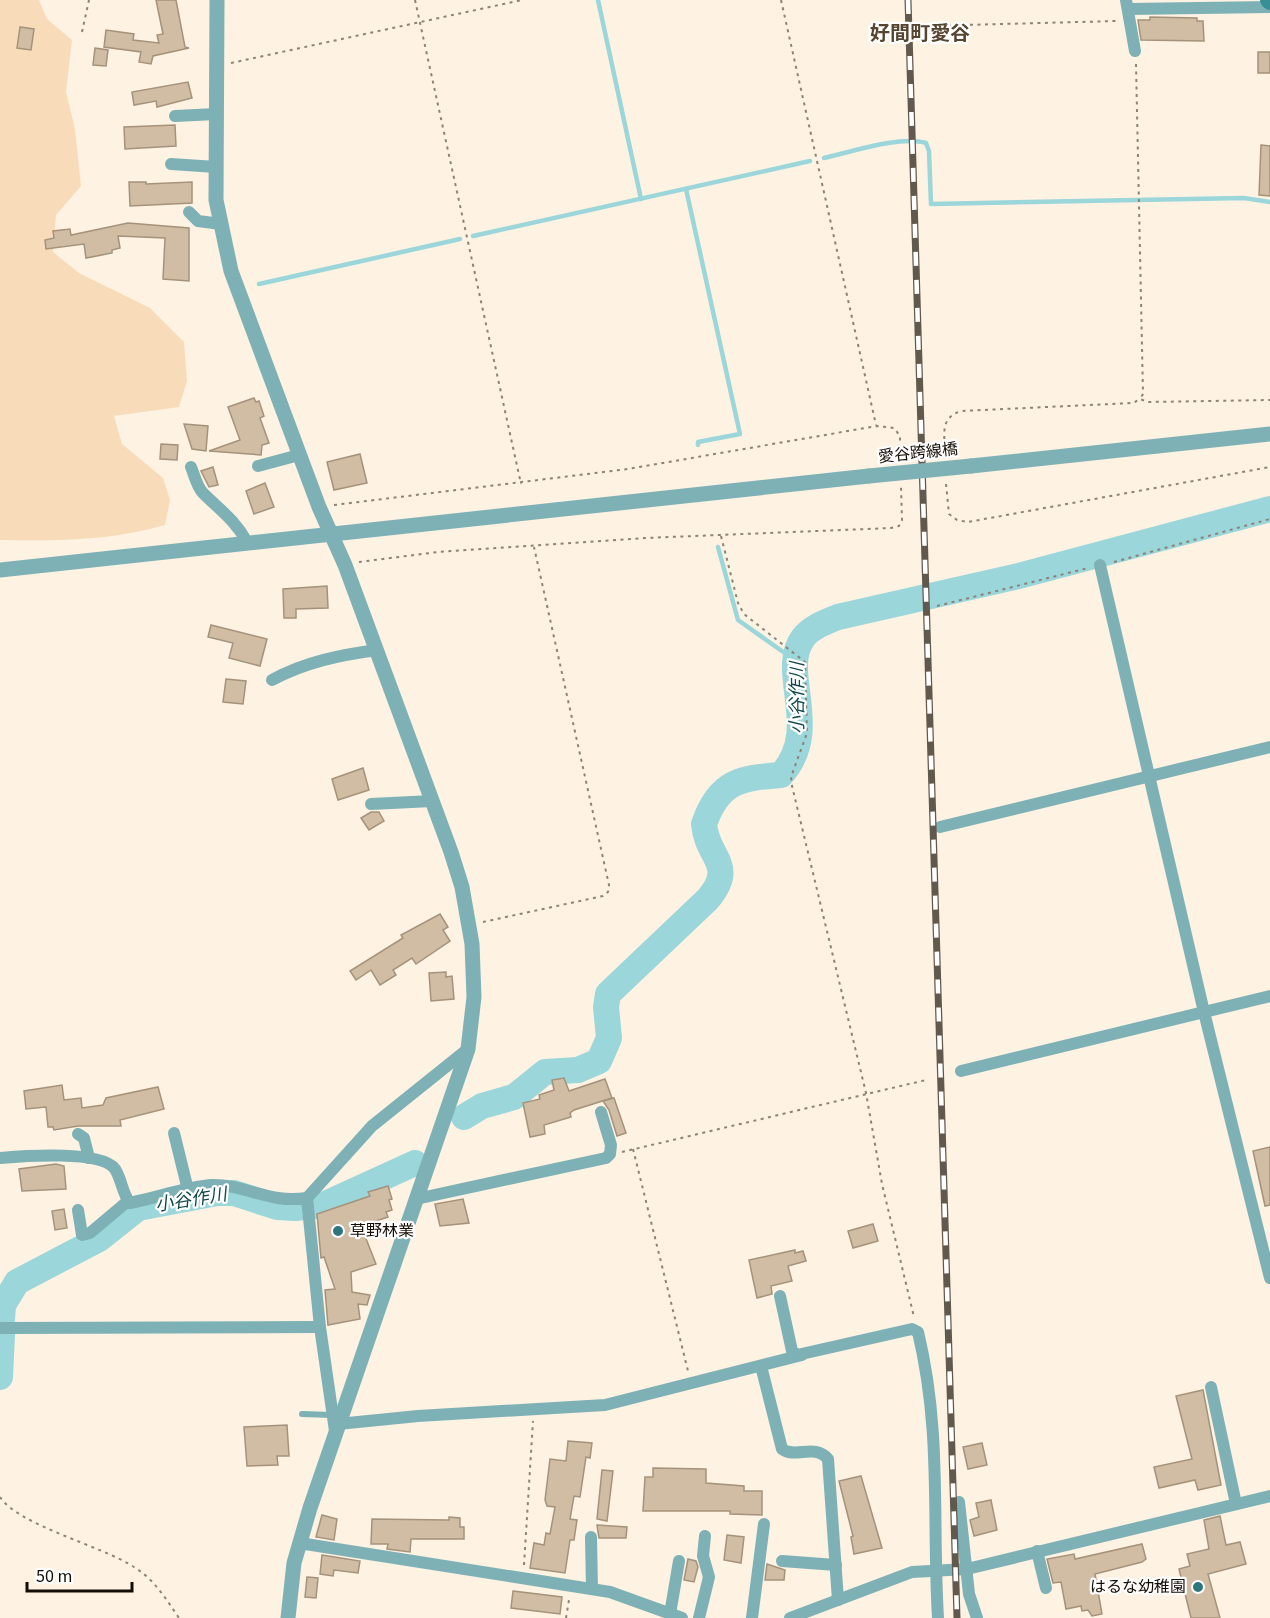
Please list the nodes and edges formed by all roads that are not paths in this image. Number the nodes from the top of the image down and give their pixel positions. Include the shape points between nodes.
1 (217, 0) edge
2 (1270, 7) edge
3 (1128, 10) edge
4 (1135, 51) road end
5 (216, 114) junction
6 (175, 116) dead end
7 (171, 164) dead end
8 (216, 167) junction
9 (189, 212) dead end
10 (221, 224) junction
11 (1270, 434) edge
12 (299, 455) junction
13 (258, 466) dead end
14 (191, 467) dead end
15 (330, 533) junction
16 (247, 542) junction
17 (1100, 566) dead end
18 (0, 570) edge
19 (377, 650) junction
20 (272, 680) dead end
21 (1270, 747) edge
22 (1150, 776) junction
23 (432, 801) junction
24 (371, 804) dead end
25 (940, 827) dead end
26 (1270, 996) edge
27 (1204, 1012) junction
28 (468, 1049) junction
29 (961, 1071) dead end
30 (601, 1112) dead end
31 (174, 1133) dead end
32 (78, 1134) dead end
33 (0, 1158) edge
34 (89, 1158) junction
35 (188, 1191) junction
36 (416, 1199) junction
37 (128, 1201) junction
38 (308, 1205) junction
39 (78, 1210) dead end
40 (1266, 1246) edge
41 (1270, 1278) edge
42 (780, 1296) dead end
43 (320, 1327) junction
44 (0, 1328) edge
45 (802, 1355) junction
46 (761, 1366) junction
47 (1211, 1387) dead end
48 (302, 1414) dead end
49 (335, 1423) junction
50 (1270, 1496) edge
51 (959, 1502) dead end
52 (1236, 1504) junction
53 (764, 1524) dead end
54 (705, 1536) dead end
55 (591, 1537) dead end
56 (299, 1543) junction
57 (1037, 1551) junction
58 (679, 1561) dead end
59 (782, 1561) dead end
60 (836, 1565) junction
61 (935, 1569) junction
62 (967, 1569) junction
63 (592, 1588) junction
64 (1046, 1588) dead end
65 (838, 1599) junction
66 (676, 1616) edge
67 (288, 1618) edge
68 (699, 1618) edge
69 (752, 1618) edge
70 (790, 1618) edge
71 (938, 1618) edge
72 (977, 1618) edge

1 - 5 street
2 - 3 street
3 - 4 street
5 - 6 street
5 - 8 street
7 - 8 street
8 - 10 street
9 - 10 street via 198,221
10 - 12 street via 231,271
11 - 15 street, 愛谷跨線橋, bridge
12 - 13 street
12 - 15 street
14 - 16 street via 201,492 227,513
15 - 16 street, 愛谷跨線橋
15 - 19 street
16 - 18 street, 愛谷跨線橋
17 - 22 street
19 - 20 street via 308,664
19 - 23 street
21 - 22 street
22 - 25 street
22 - 27 street
23 - 24 street
23 - 28 street via 462,887 469,925 475,975
26 - 27 street
27 - 29 street
27 - 40 street
28 - 36 street
28 - 38 street via 372,1126
30 - 36 street via 611,1145 610,1154 604,1159
31 - 35 street
32 - 34 street via 84,1138
33 - 34 street
34 - 37 street via 105,1160 114,1168
35 - 37 street
35 - 38 street via 211,1185 232,1187
36 - 49 street
37 - 39 street via 90,1233 82,1235
38 - 43 street
40 - 41 street
42 - 45 street via 792,1351
43 - 44 street
43 - 49 street
45 - 46 street
45 - 61 street via 912,1329 918,1332 935,1434
46 - 49 street via 605,1405
46 - 60 street via 782,1449 791,1453 811,1450 828,1459
47 - 52 street
48 - 49 lane
49 - 56 street
50 - 52 street
51 - 62 street
52 - 57 street
53 - 69 street
54 - 68 street via 703,1556 709,1576
55 - 63 street
56 - 63 street
56 - 67 street
57 - 62 street
57 - 64 street
58 - 66 street
59 - 60 street
60 - 65 street
61 - 62 street
61 - 65 street via 897,1577
61 - 71 street
62 - 72 street via 969,1594
63 - 66 street
65 - 70 street

